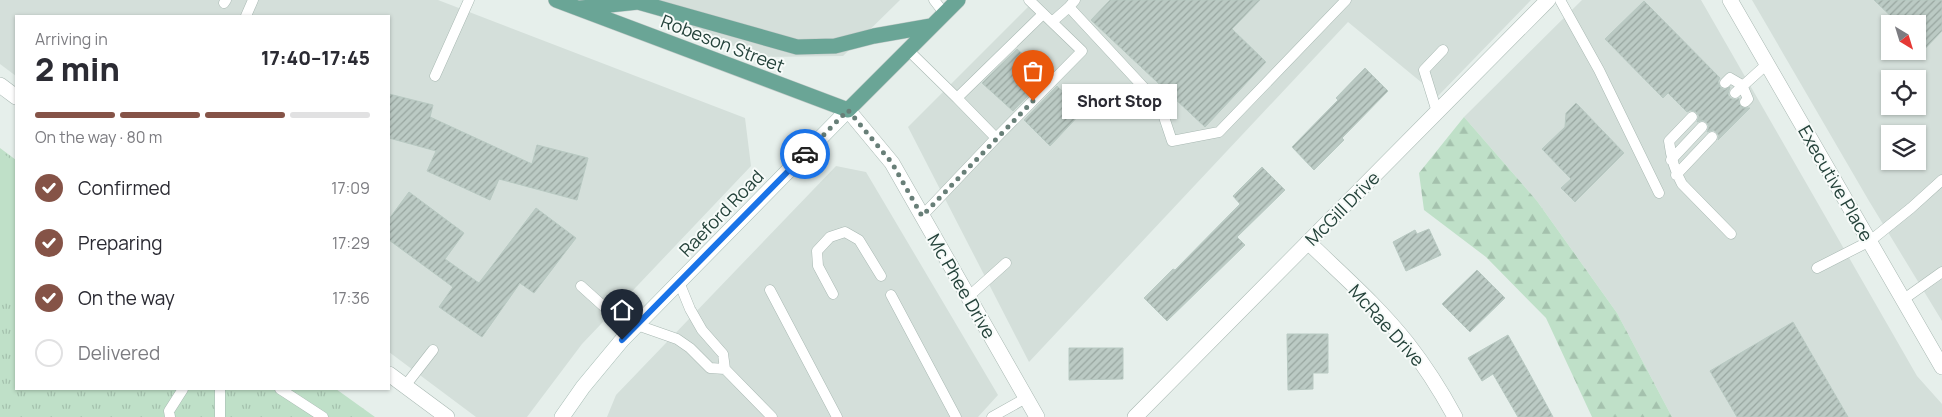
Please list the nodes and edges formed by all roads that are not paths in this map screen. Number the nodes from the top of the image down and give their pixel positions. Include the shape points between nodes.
1 (253, 0) edge
2 (468, 0) edge
3 (556, 0) edge
4 (934, 0) edge
5 (958, 0) edge
6 (1029, 0) edge
7 (1346, 0) edge
8 (1548, 0) edge
9 (1560, 0) edge
10 (1730, 0) edge
11 (1072, 4) edge
12 (578, 8) junction
13 (944, 13) junction
14 (1043, 14) junction
15 (246, 15) edge
16 (1052, 22) junction
17 (931, 26) junction
18 (908, 50) junction
19 (1443, 50) dead end
20 (1767, 64) junction
21 (435, 76) dead end
22 (1725, 83) dead end
23 (0, 85) edge
24 (1739, 89) junction
25 (15, 96) edge
26 (957, 98) junction
27 (1745, 102) dead end
28 (848, 110) junction
29 (1437, 112) junction
30 (1692, 117) dead end
31 (1702, 127) dead end
32 (1712, 137) dead end
33 (996, 138) junction
34 (1671, 160) junction
35 (1676, 175) junction
36 (1942, 180) edge
37 (1659, 193) dead end
38 (922, 216) junction
39 (1731, 234) dead end
40 (1870, 241) junction
41 (1308, 242) junction
42 (1006, 263) dead end
43 (1817, 268) dead end
44 (1942, 272) edge
45 (881, 276) dead end
46 (679, 282) junction
47 (581, 286) dead end
48 (770, 290) dead end
49 (833, 294) dead end
50 (891, 295) dead end
51 (968, 297) junction
52 (1904, 299) junction
53 (634, 328) junction
54 (433, 350) dead end
55 (1942, 367) edge
56 (725, 369) junction
57 (390, 375) edge
58 (405, 386) junction
59 (182, 390) edge
60 (220, 390) edge
61 (282, 390) edge
62 (1026, 398) junction
63 (170, 417) edge
64 (220, 417) edge
65 (323, 417) edge
66 (447, 417) edge
67 (562, 417) edge
68 (772, 417) edge
69 (837, 417) edge
70 (956, 417) edge
71 (992, 417) edge
72 (1036, 417) edge
73 (1135, 417) edge
74 (1455, 417) edge

1 - 15 lane
2 - 21 lane
3 - 12 main road, Robeson Street
4 - 13 lane
5 - 13 main road, Raeford Road
6 - 14 lane
7 - 11 lane via 1219,132 1172,141 1160,105
8 - 29 street, McGill Drive
9 - 37 lane via 1599,70
10 - 20 street, Executive Place
11 - 16 lane
12 - 17 main road via 638,2 797,47 836,46
12 - 28 main road, Robeson Street
13 - 17 main road, Raeford Road
14 - 16 lane
14 - 26 lane
16 - 33 lane via 1082,51
17 - 18 main road, Raeford Road
18 - 26 lane
18 - 28 main road, Raeford Road
19 - 29 lane via 1424,70
20 - 24 lane
20 - 40 street, Executive Place
22 - 24 lane via 1730,78
23 - 25 street
24 - 27 lane via 1748,100
26 - 33 lane
28 - 38 street, Mc Phee Drive via 892,163
28 - 46 street, Raeford Road
29 - 41 street, McGill Drive
30 - 34 lane via 1669,141
31 - 34 lane
32 - 35 lane
33 - 38 lane
34 - 35 lane
35 - 39 lane
36 - 40 lane
38 - 51 street, Mc Phee Drive
40 - 43 lane
40 - 52 street, Executive Place
41 - 73 street, McGill Drive
41 - 74 street, McRae Drive via 1387,319 1425,367
42 - 51 lane
44 - 52 lane
45 - 49 lane via 859,240 846,232 830,237 817,251 818,266
46 - 53 street, Raeford Road
46 - 56 lane via 702,330 723,354
47 - 53 lane
48 - 69 lane
50 - 70 lane
51 - 62 street, Mc Phee Drive
52 - 55 street, Executive Place
53 - 56 lane via 677,339 710,368
53 - 67 street, Raeford Road via 583,387
54 - 58 lane
56 - 68 lane
57 - 58 street
58 - 66 street
59 - 63 lane via 169,411
60 - 64 lane
61 - 65 lane
62 - 71 lane
62 - 72 street, Mc Phee Drive

